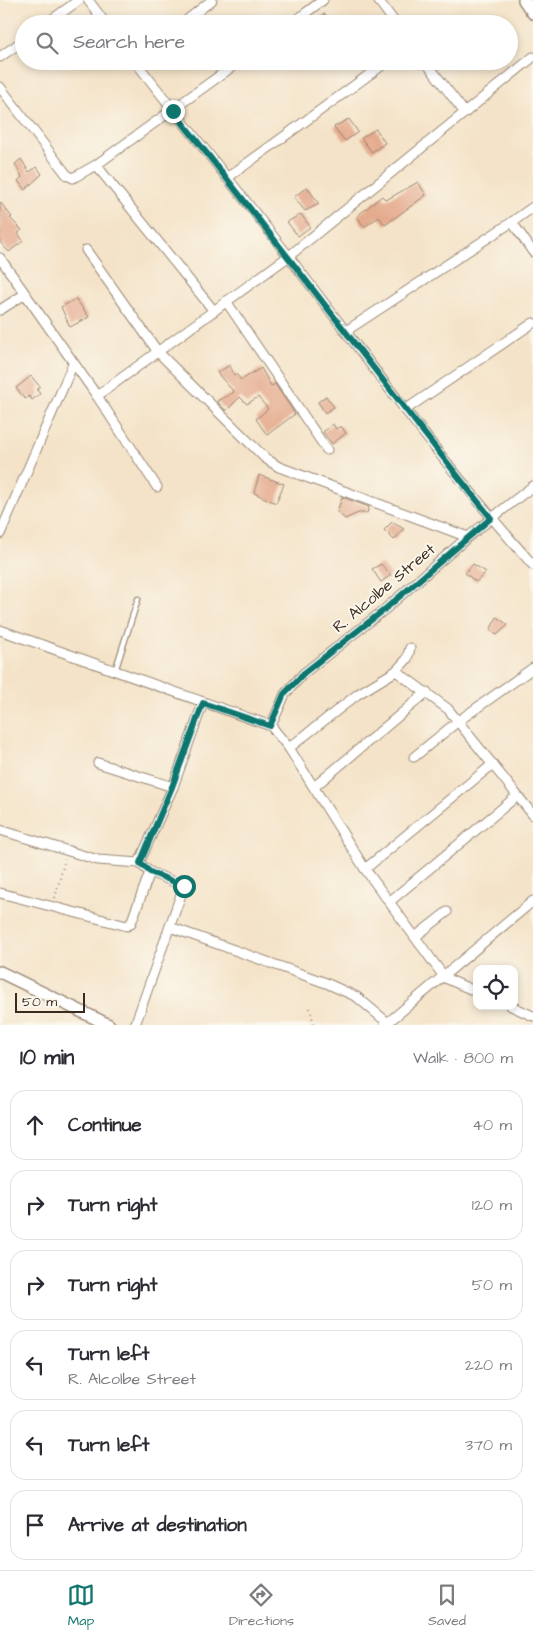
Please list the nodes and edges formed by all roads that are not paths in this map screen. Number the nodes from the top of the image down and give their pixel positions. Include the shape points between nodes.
1 (79, 0) edge
2 (88, 0) edge
3 (212, 0) edge
4 (323, 0) edge
5 (378, 0) edge
6 (524, 0) edge
7 (533, 13) edge
8 (58, 15) edge
9 (99, 15) edge
10 (193, 15) edge
11 (303, 15) edge
12 (389, 15) edge
13 (15, 46) edge
14 (0, 57) edge
15 (533, 57) edge
16 (518, 69) edge
17 (142, 70) edge
18 (228, 70) edge
19 (376, 70) edge
20 (432, 70) edge
21 (517, 70) edge
22 (0, 86) edge
23 (173, 111) junction
24 (465, 113) junction
25 (96, 165) junction
26 (227, 178) junction
27 (533, 207) edge
28 (512, 222) junction
29 (86, 250) dead end
30 (533, 252) edge
31 (288, 256) junction
32 (0, 258) edge
33 (25, 294) junction
34 (226, 301) junction
35 (0, 310) edge
36 (214, 311) junction
37 (533, 322) edge
38 (346, 332) junction
39 (158, 352) junction
40 (73, 364) junction
41 (97, 396) junction
42 (405, 410) junction
43 (327, 450) dead end
44 (533, 486) edge
45 (157, 487) dead end
46 (491, 518) junction
47 (0, 534) edge
48 (468, 537) junction
49 (533, 564) edge
50 (138, 599) dead end
51 (0, 630) edge
52 (410, 648) dead end
53 (533, 668) edge
54 (396, 671) junction
55 (115, 672) junction
56 (426, 692) junction
57 (203, 703) junction
58 (457, 722) junction
59 (270, 726) junction
60 (289, 748) junction
61 (414, 757) dead end
62 (98, 763) dead end
63 (493, 764) junction
64 (172, 787) junction
65 (314, 787) junction
66 (517, 796) junction
67 (533, 815) edge
68 (0, 830) edge
69 (140, 863) junction
70 (365, 869) junction
71 (150, 872) junction
72 (0, 893) edge
73 (533, 901) edge
74 (389, 902) junction
75 (447, 912) dead end
76 (170, 927) junction
77 (415, 937) junction
78 (0, 972) edge
79 (444, 978) junction
80 (473, 990) edge
81 (518, 1009) edge
82 (533, 1016) edge
83 (387, 1024) edge
84 (109, 1025) edge
85 (135, 1025) edge

1 - 8 street
2 - 9 street
3 - 10 street
4 - 11 street
5 - 12 street
6 - 7 street
13 - 14 street
15 - 16 street
17 - 23 street
18 - 23 street
19 - 26 street
20 - 24 street
21 - 24 street
22 - 25 street via 67,175 73,178
23 - 25 street
23 - 26 street
24 - 31 street
25 - 36 street
26 - 31 street
27 - 28 street
28 - 30 street
28 - 38 street
29 - 39 street
31 - 34 street
31 - 38 street
32 - 33 street
33 - 35 street
33 - 40 street
34 - 36 street
34 - 43 street
36 - 39 street
37 - 42 street
38 - 42 street
39 - 41 street
39 - 48 street via 273,464
40 - 41 street
40 - 47 street
41 - 45 street
42 - 46 street
44 - 46 street, R. Alcolbe Street
46 - 48 street, R. Alcolbe Street
46 - 49 street
48 - 59 street, R. Alcolbe Street via 384,610 304,673 284,694
50 - 55 lane
51 - 55 street
52 - 54 street via 407,658
53 - 58 street
54 - 56 street
54 - 60 street via 358,694
55 - 57 street
56 - 58 street via 448,709
56 - 65 street
57 - 59 street
57 - 64 street
58 - 61 street
58 - 63 street
59 - 60 street
60 - 65 street
62 - 64 street
63 - 66 street
63 - 70 street
64 - 69 street
65 - 70 street
66 - 67 street
66 - 74 street
68 - 69 street via 98,860
69 - 71 street
70 - 74 street
71 - 72 street via 131,923 127,926
71 - 76 street via 184,886
73 - 79 street
74 - 77 street
75 - 77 street
76 - 83 street via 350,993
76 - 85 street
77 - 79 street
78 - 84 street
79 - 80 street
79 - 83 street
81 - 82 street

